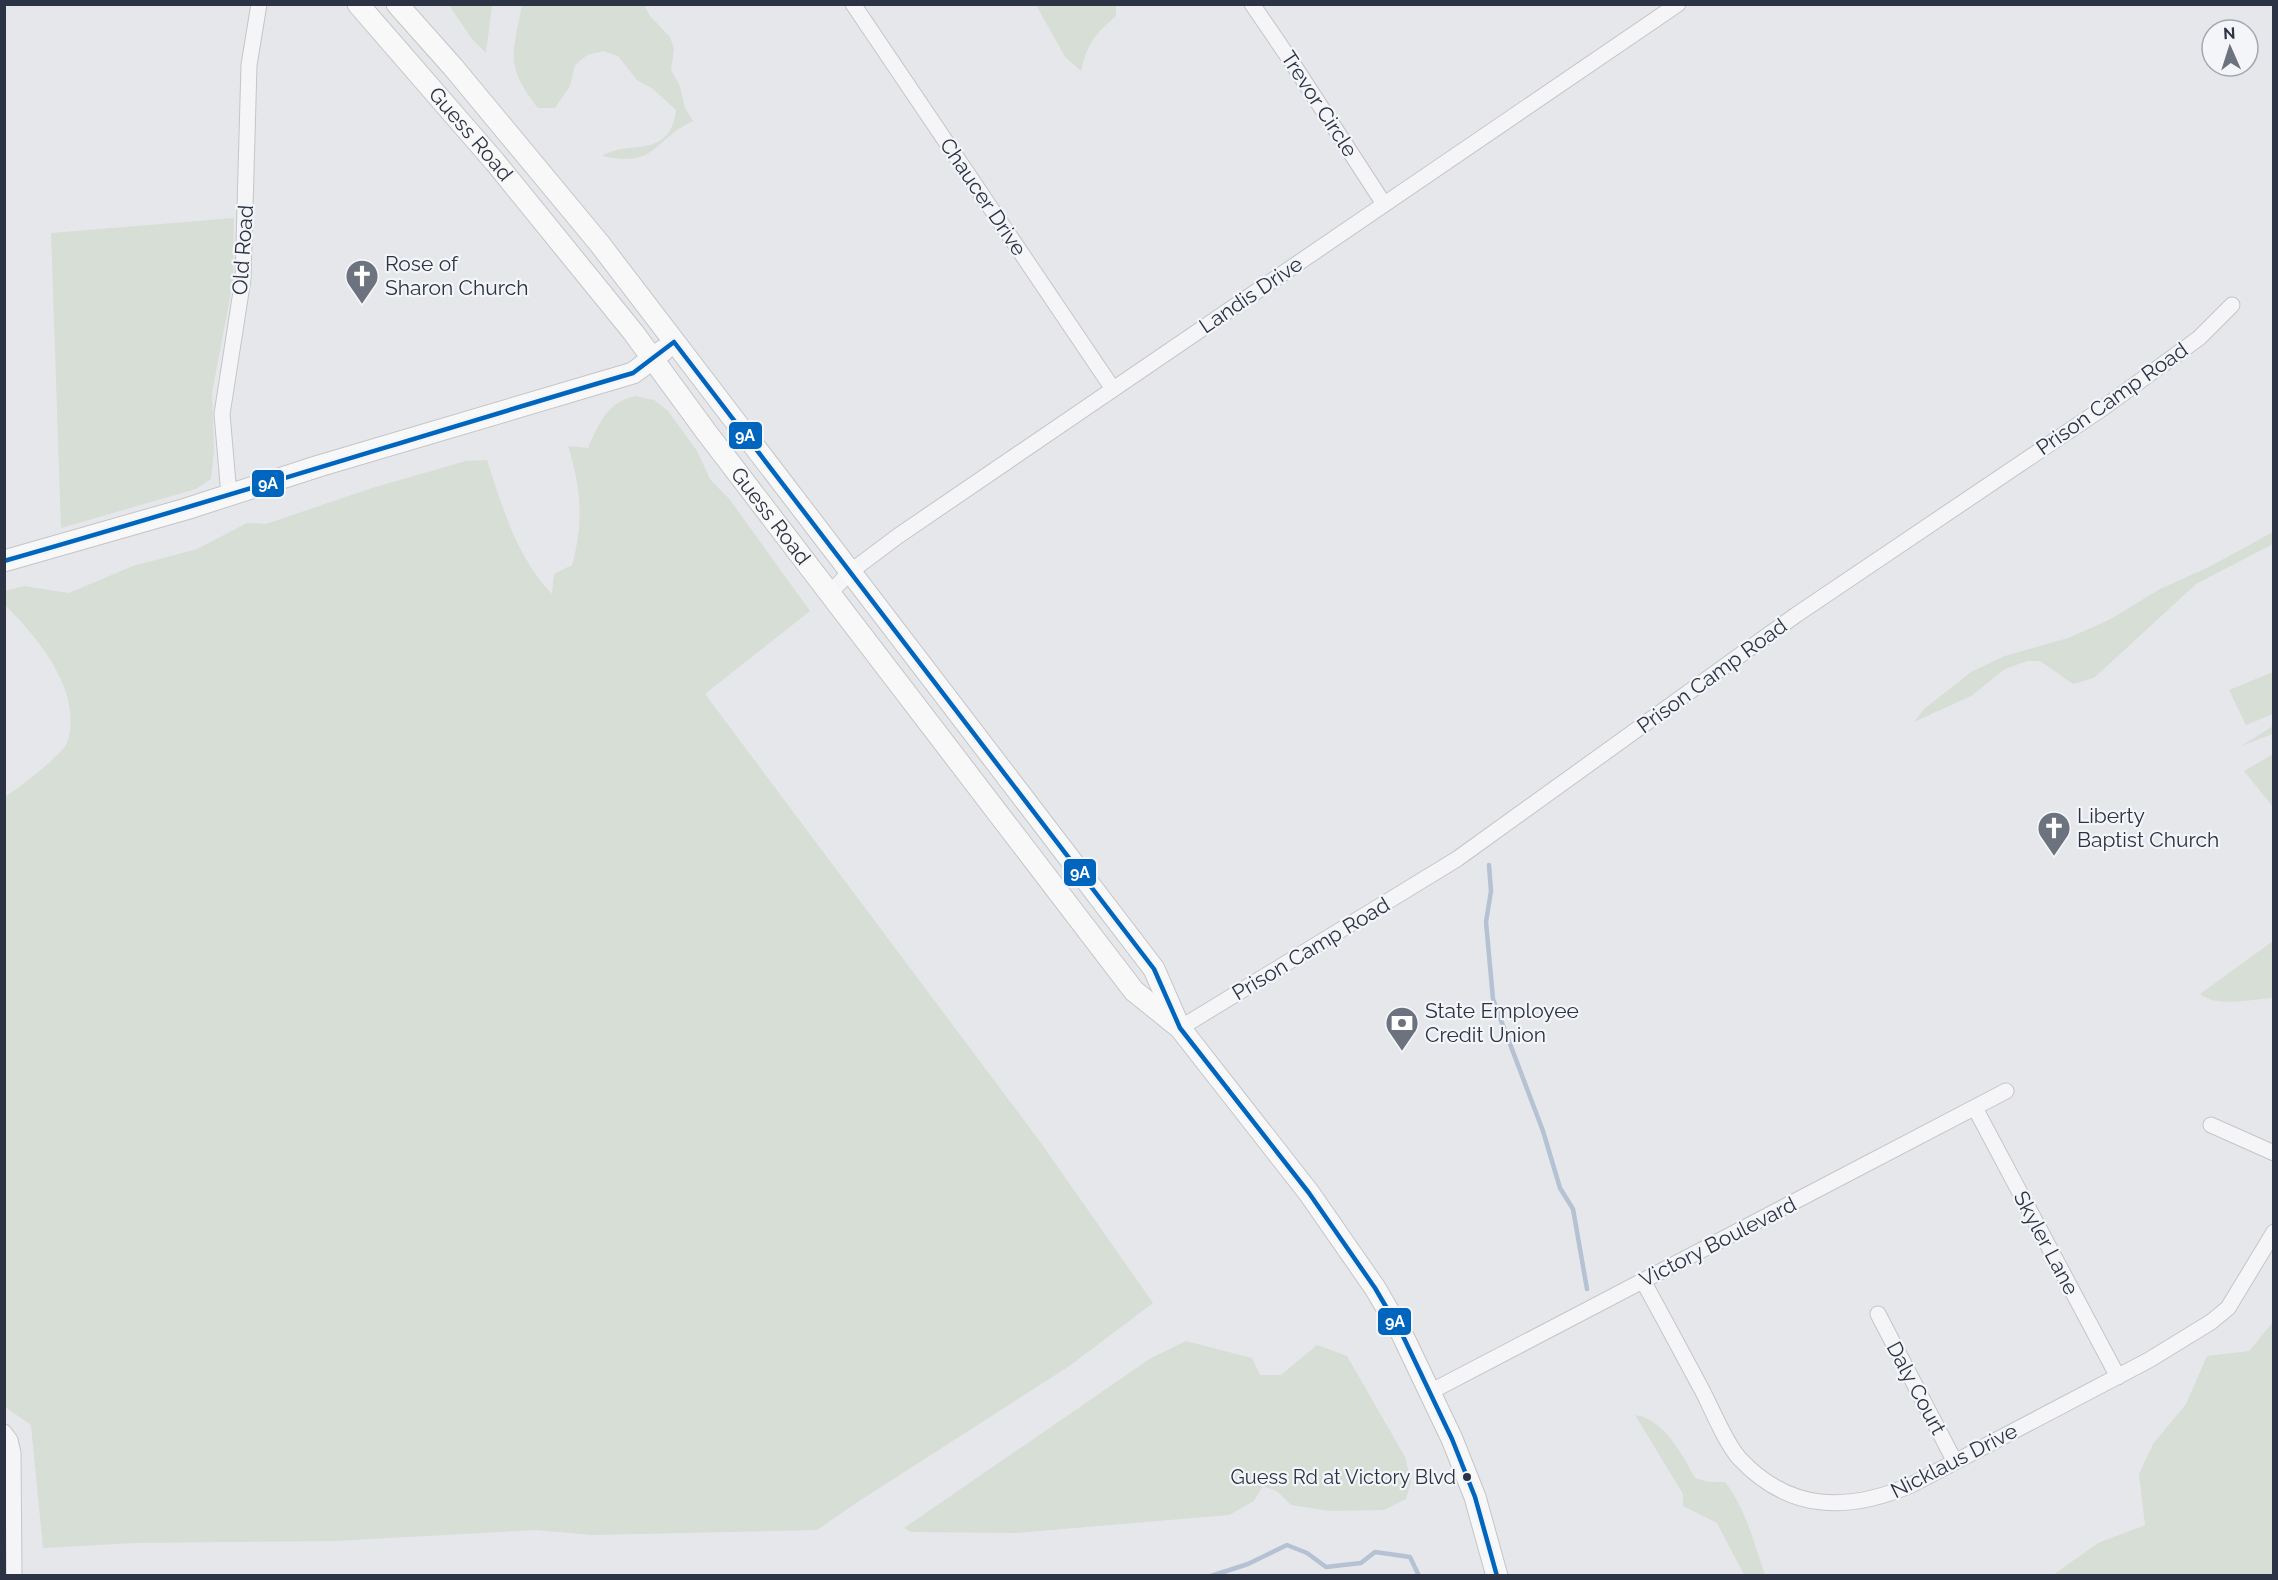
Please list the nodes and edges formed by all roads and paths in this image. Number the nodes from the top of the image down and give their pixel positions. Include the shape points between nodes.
1 (259, 4) edge
2 (358, 4) edge
3 (397, 4) edge
4 (853, 4) edge
5 (1251, 4) edge
6 (1678, 4) edge
7 (1384, 204) junction
8 (2232, 305) dead end
9 (674, 342) junction
10 (652, 358) junction
11 (1113, 389) junction
12 (229, 495) junction
13 (4, 561) edge
14 (850, 572) junction
15 (830, 593) junction
16 (1180, 1028) junction
17 (2006, 1091) dead end
18 (1975, 1108) junction
19 (2211, 1125) dead end
20 (2274, 1153) edge
21 (2274, 1232) edge
22 (1643, 1281) junction
23 (1878, 1314) dead end
24 (2118, 1377) junction
25 (1430, 1392) junction
26 (5, 1432) edge
27 (1955, 1462) junction
28 (14, 1575) edge
29 (1497, 1575) edge

1 - 12 street, Old Road via 249,65 243,279 222,414
2 - 10 main road, Guess Road via 531,205
3 - 9 main road, Guess Road via 593,236
4 - 11 street, Chaucer Drive
5 - 7 street, Trevor Circle
6 - 7 street, Landis Drive
7 - 11 street, Landis Drive
8 - 16 street, Prison Camp Road via 2199,338 2098,411 1796,615 1486,840
9 - 10 main road
9 - 14 main road, Guess Road
10 - 12 main road via 633,373
10 - 15 main road, Guess Road
11 - 14 street, Landis Drive
12 - 13 main road
14 - 15 street, Landis Drive
14 - 16 main road, Guess Road via 1155,969
15 - 16 main road, Guess Road via 1134,991
16 - 25 main road, Guess Road via 1308,1193 1369,1279
17 - 18 street, Victory Boulevard
18 - 22 street, Victory Boulevard
18 - 24 street, Skyler Lane
19 - 20 street
21 - 24 street, Nicklaus Drive via 2228,1308
22 - 25 street, Victory Boulevard
22 - 27 street, Nicklaus Drive via 1738,1457 1775,1488 1814,1502 1848,1505 1881,1498
23 - 27 street, Daly Court
24 - 27 street, Nicklaus Drive
25 - 29 main road, Guess Road via 1475,1497
26 - 28 street via 13,1453

